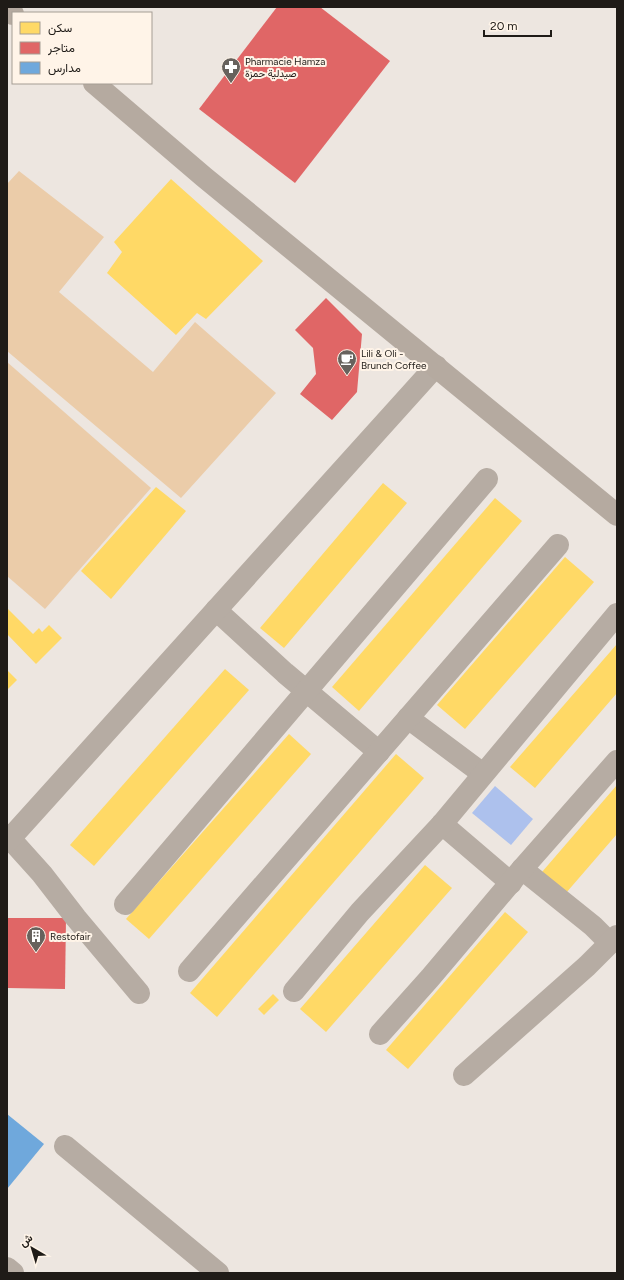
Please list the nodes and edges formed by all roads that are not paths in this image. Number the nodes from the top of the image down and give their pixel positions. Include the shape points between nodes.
1 (95, 84) edge
2 (436, 366) junction
3 (487, 479) dead end
4 (617, 515) edge
5 (558, 545) dead end
6 (216, 610) junction
7 (617, 614) edge
8 (306, 691) junction
9 (408, 718) junction
10 (379, 752) junction
11 (617, 761) edge
12 (483, 774) junction
13 (442, 824) junction
14 (8, 839) edge
15 (516, 876) junction
16 (125, 904) dead end
17 (614, 940) edge
18 (189, 971) dead end
19 (294, 991) dead end
20 (139, 993) dead end
21 (380, 1034) dead end
22 (464, 1075) dead end
23 (65, 1146) dead end
24 (7, 1268) edge
25 (14, 1273) edge
26 (218, 1273) edge

1 - 2 street
2 - 4 street
2 - 6 street
3 - 8 street
5 - 9 street
6 - 8 street
6 - 14 street
7 - 12 street
8 - 10 street
8 - 16 street
9 - 10 street
9 - 12 street
10 - 18 street
11 - 15 street
12 - 13 street
13 - 15 street
13 - 19 street via 360,912
14 - 20 street via 42,874
15 - 17 street
15 - 21 street
17 - 22 street
23 - 26 street
24 - 25 street

